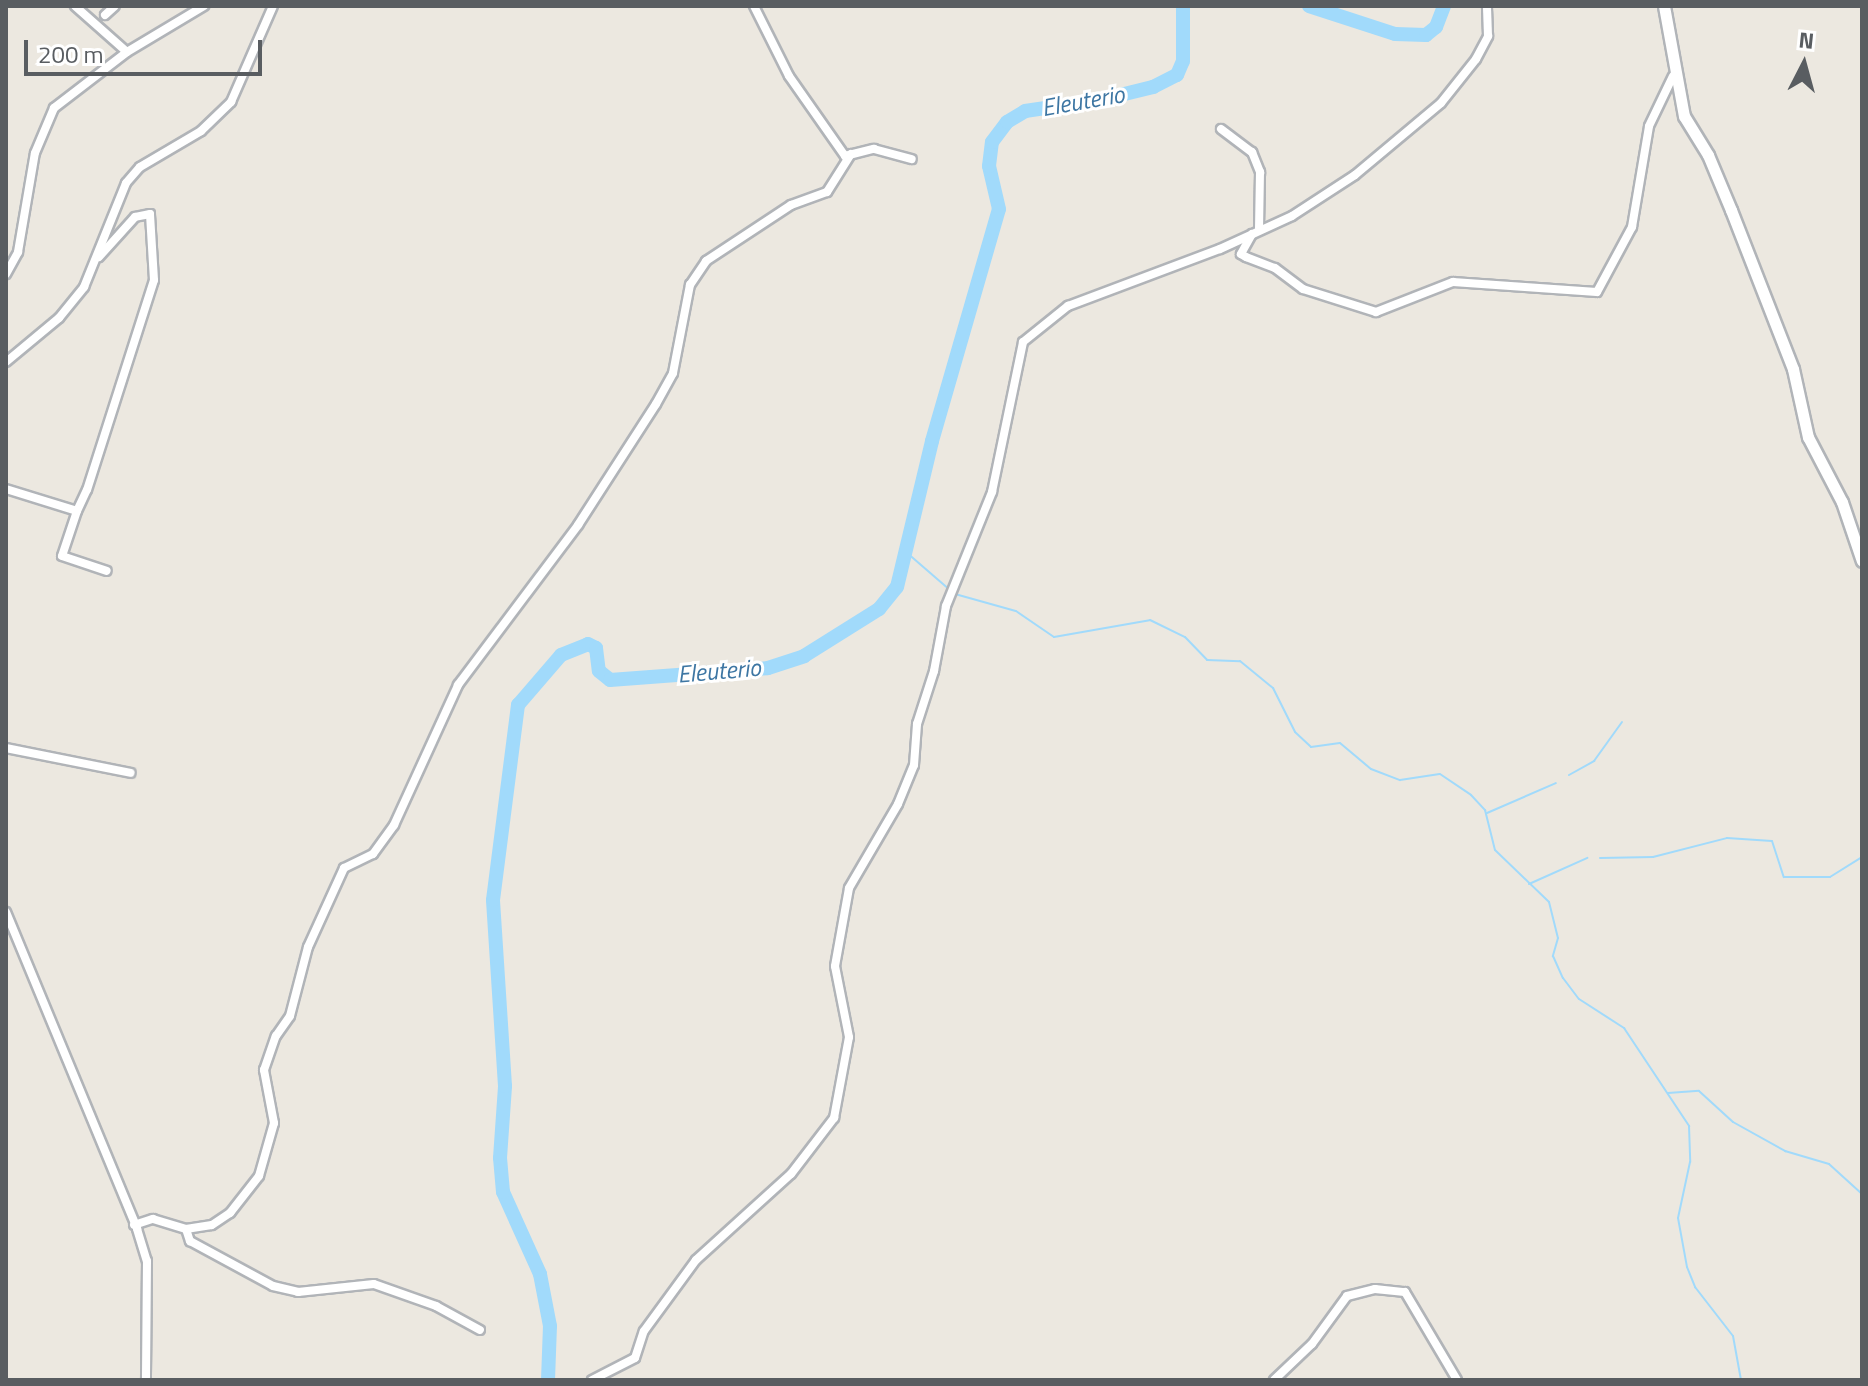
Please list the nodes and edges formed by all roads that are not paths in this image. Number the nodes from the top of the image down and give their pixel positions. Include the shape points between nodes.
1 (75, 6) edge
2 (115, 6) edge
3 (204, 6) edge
4 (273, 6) edge
5 (754, 6) edge
6 (1487, 6) edge
7 (1664, 6) edge
8 (105, 15) dead end
9 (127, 52) junction
10 (1673, 76) junction
11 (1221, 129) dead end
12 (851, 154) junction
13 (912, 159) dead end
14 (1256, 230) junction
15 (98, 257) junction
16 (6, 274) edge
17 (6, 362) edge
18 (6, 489) edge
19 (77, 511) junction
20 (1862, 561) edge
21 (107, 571) dead end
22 (6, 748) edge
23 (131, 773) dead end
24 (6, 912) edge
25 (134, 1225) junction
26 (186, 1229) junction
27 (480, 1330) dead end
28 (146, 1380) edge
29 (592, 1380) edge
30 (1274, 1380) edge
31 (1457, 1380) edge

1 - 9 street
2 - 8 street
3 - 9 street
4 - 15 street via 231,102 201,131 140,167 126,183
5 - 12 street via 794,85 845,156
6 - 14 street via 1488,36 1441,103 1333,191
7 - 10 street
9 - 16 street via 54,108 35,153 18,252
10 - 14 street via 1649,126 1632,227 1597,292 1453,282 1376,312 1303,289 1275,268 1241,254
10 - 20 street via 1684,116 1708,155 1793,369 1818,463 1842,502
11 - 14 street via 1252,152 1260,172
12 - 13 street via 874,149
12 - 26 street via 827,192 791,205 706,261 690,285 673,373 656,404 578,525 458,685 394,825 373,854 344,868 308,947 290,1016 264,1070 274,1123 259,1176 230,1213 212,1225
14 - 29 street via 1220,249 1068,306 1023,342 992,492 952,591 908,783 849,888 835,966 849,1037 834,1118 791,1174 696,1260 644,1331 635,1358
15 - 17 street via 84,287 59,318
15 - 19 street via 135,217 150,214 154,280
18 - 19 street
19 - 21 street via 62,556
22 - 23 street
24 - 25 street
25 - 26 street via 153,1219
25 - 28 street via 147,1261
26 - 27 street via 190,1241 273,1286 298,1292 374,1284 436,1306
30 - 31 street via 1312,1344 1347,1296 1375,1289 1405,1292

